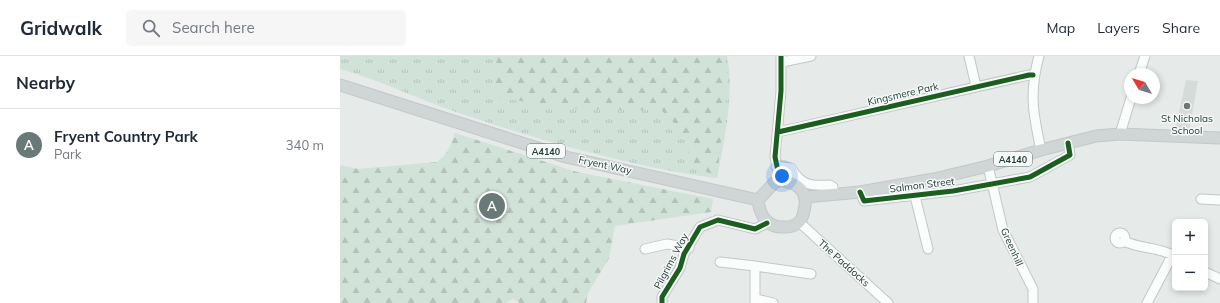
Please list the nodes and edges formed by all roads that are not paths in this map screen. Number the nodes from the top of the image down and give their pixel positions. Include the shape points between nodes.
1 (811, 56) edge
2 (969, 56) edge
3 (1039, 56) edge
4 (1145, 56) edge
5 (781, 59) edge
6 (1141, 68) edge
7 (1034, 75) junction
8 (340, 85) edge
9 (976, 86) junction
10 (1129, 104) edge
11 (778, 132) junction
12 (1120, 134) junction
13 (1220, 138) edge
14 (1068, 143) junction
15 (1041, 150) junction
16 (776, 166) junction
17 (988, 166) junction
18 (780, 180) junction
19 (992, 184) junction
20 (860, 192) junction
21 (833, 194) junction
22 (915, 196) junction
23 (806, 197) junction
24 (1200, 199) dead end
25 (758, 200) junction
26 (1220, 200) edge
27 (799, 222) junction
28 (768, 223) junction
29 (1124, 241) dead end
30 (689, 248) junction
31 (645, 249) dead end
32 (928, 249) dead end
33 (1172, 254) edge
34 (1172, 259) edge
35 (720, 262) dead end
36 (755, 266) junction
37 (811, 274) dead end
38 (1208, 274) edge
39 (1219, 281) edge
40 (755, 301) edge
41 (662, 303) edge
42 (773, 303) edge
43 (888, 303) edge
44 (1034, 303) edge
45 (1147, 303) edge

1 - 5 street
2 - 9 street
3 - 7 street
4 - 6 street
5 - 11 street
7 - 9 street, Kingsmere Park
7 - 15 street via 1033,108
8 - 25 main road, Fryent Way / A4140 via 566,157
9 - 11 street, Kingsmere Park
10 - 12 street
11 - 16 street
12 - 13 main road, Salmon Street / A4140
12 - 14 main road, Salmon Street / A4140 via 1096,136
14 - 15 main road, Salmon Street / A4140
14 - 19 street, Salmon Street via 1070,155 1030,177
15 - 17 main road, Salmon Street / A4140
16 - 18 street
16 - 21 street via 791,168 796,176 809,186 830,185 833,187
17 - 19 street, Greenhill
17 - 20 main road, Salmon Street / A4140
18 - 23 main road via 787,181 803,191
18 - 25 main road via 774,182
19 - 22 street, Salmon Street
19 - 44 street, Greenhill via 1003,230 1033,289
20 - 21 main road, Salmon Street / A4140
20 - 22 street, Salmon Street via 864,201
21 - 23 main road, Salmon Street / A4140
22 - 32 street
23 - 27 main road via 803,216
24 - 26 street
25 - 28 main road
27 - 28 main road via 792,226 775,227
27 - 43 street, The Paddocks
28 - 30 street, Pilgrims Way via 755,229 718,220 700,227
29 - 33 street
30 - 31 street via 667,244
30 - 41 street, Pilgrims Way via 662,297
34 - 45 street
35 - 36 street
36 - 37 street
36 - 40 street
38 - 39 street
40 - 42 street

